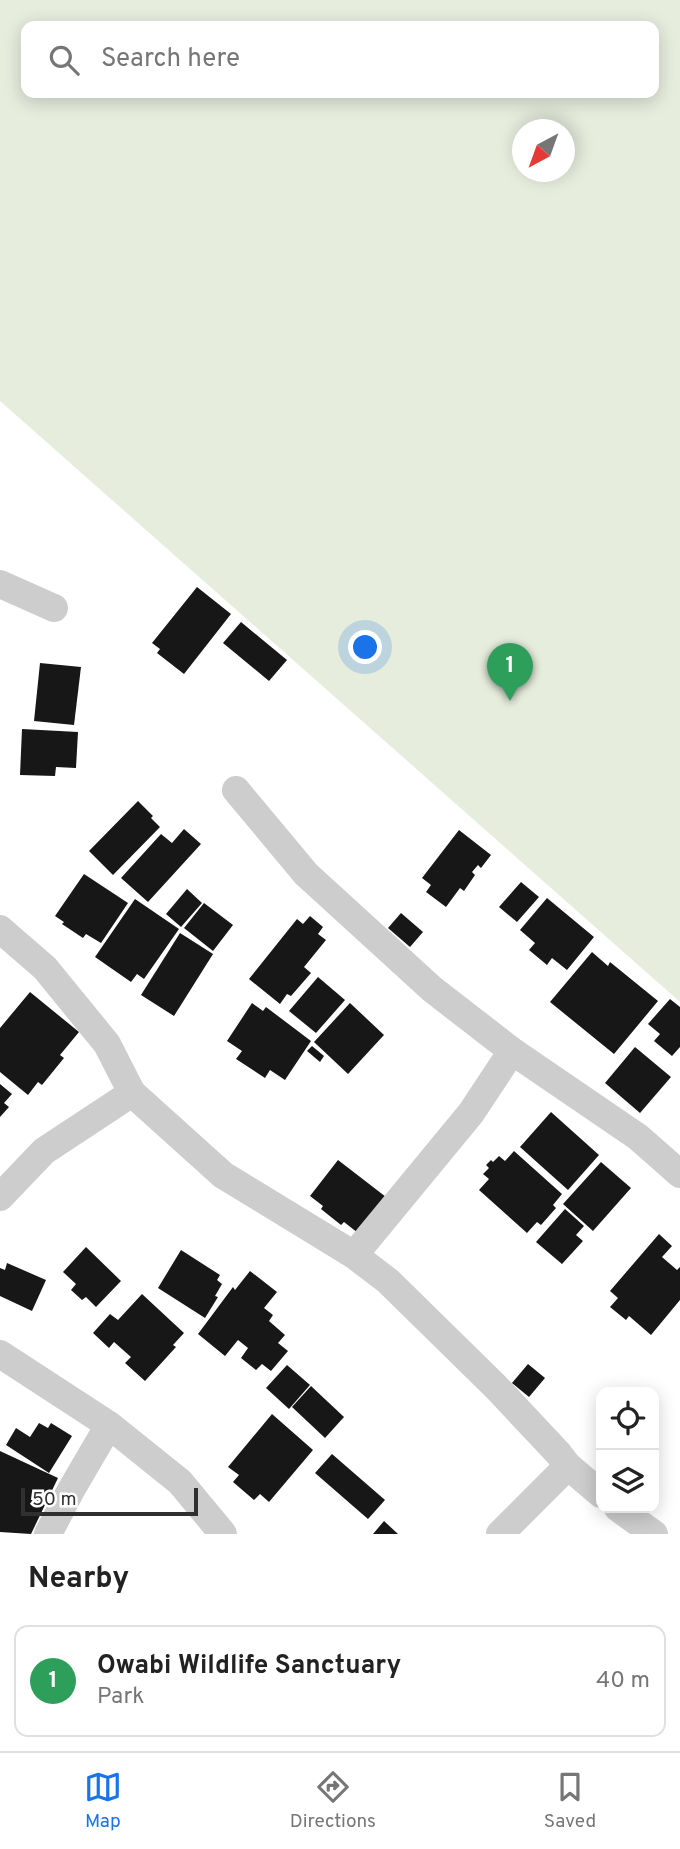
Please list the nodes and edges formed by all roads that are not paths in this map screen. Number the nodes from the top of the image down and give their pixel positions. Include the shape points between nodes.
1 (0, 584) edge
2 (54, 608) dead end
3 (236, 790) dead end
4 (0, 929) edge
5 (512, 1051) junction
6 (132, 1093) junction
7 (680, 1174) edge
8 (0, 1197) edge
9 (354, 1255) junction
10 (0, 1354) edge
11 (109, 1425) junction
12 (568, 1466) junction
13 (596, 1490) edge
14 (625, 1513) edge
15 (48, 1534) edge
16 (223, 1534) edge
17 (500, 1534) edge
18 (654, 1534) edge

1 - 2 street
3 - 5 street via 306,874 432,989
4 - 6 street via 45,968 107,1044
5 - 7 street via 638,1138
5 - 9 street via 471,1113
6 - 8 street via 44,1151
6 - 9 street via 223,1175
9 - 12 street via 388,1281 496,1387
10 - 11 street
11 - 15 street
11 - 16 street via 180,1482
12 - 13 street
12 - 17 street
14 - 18 street

